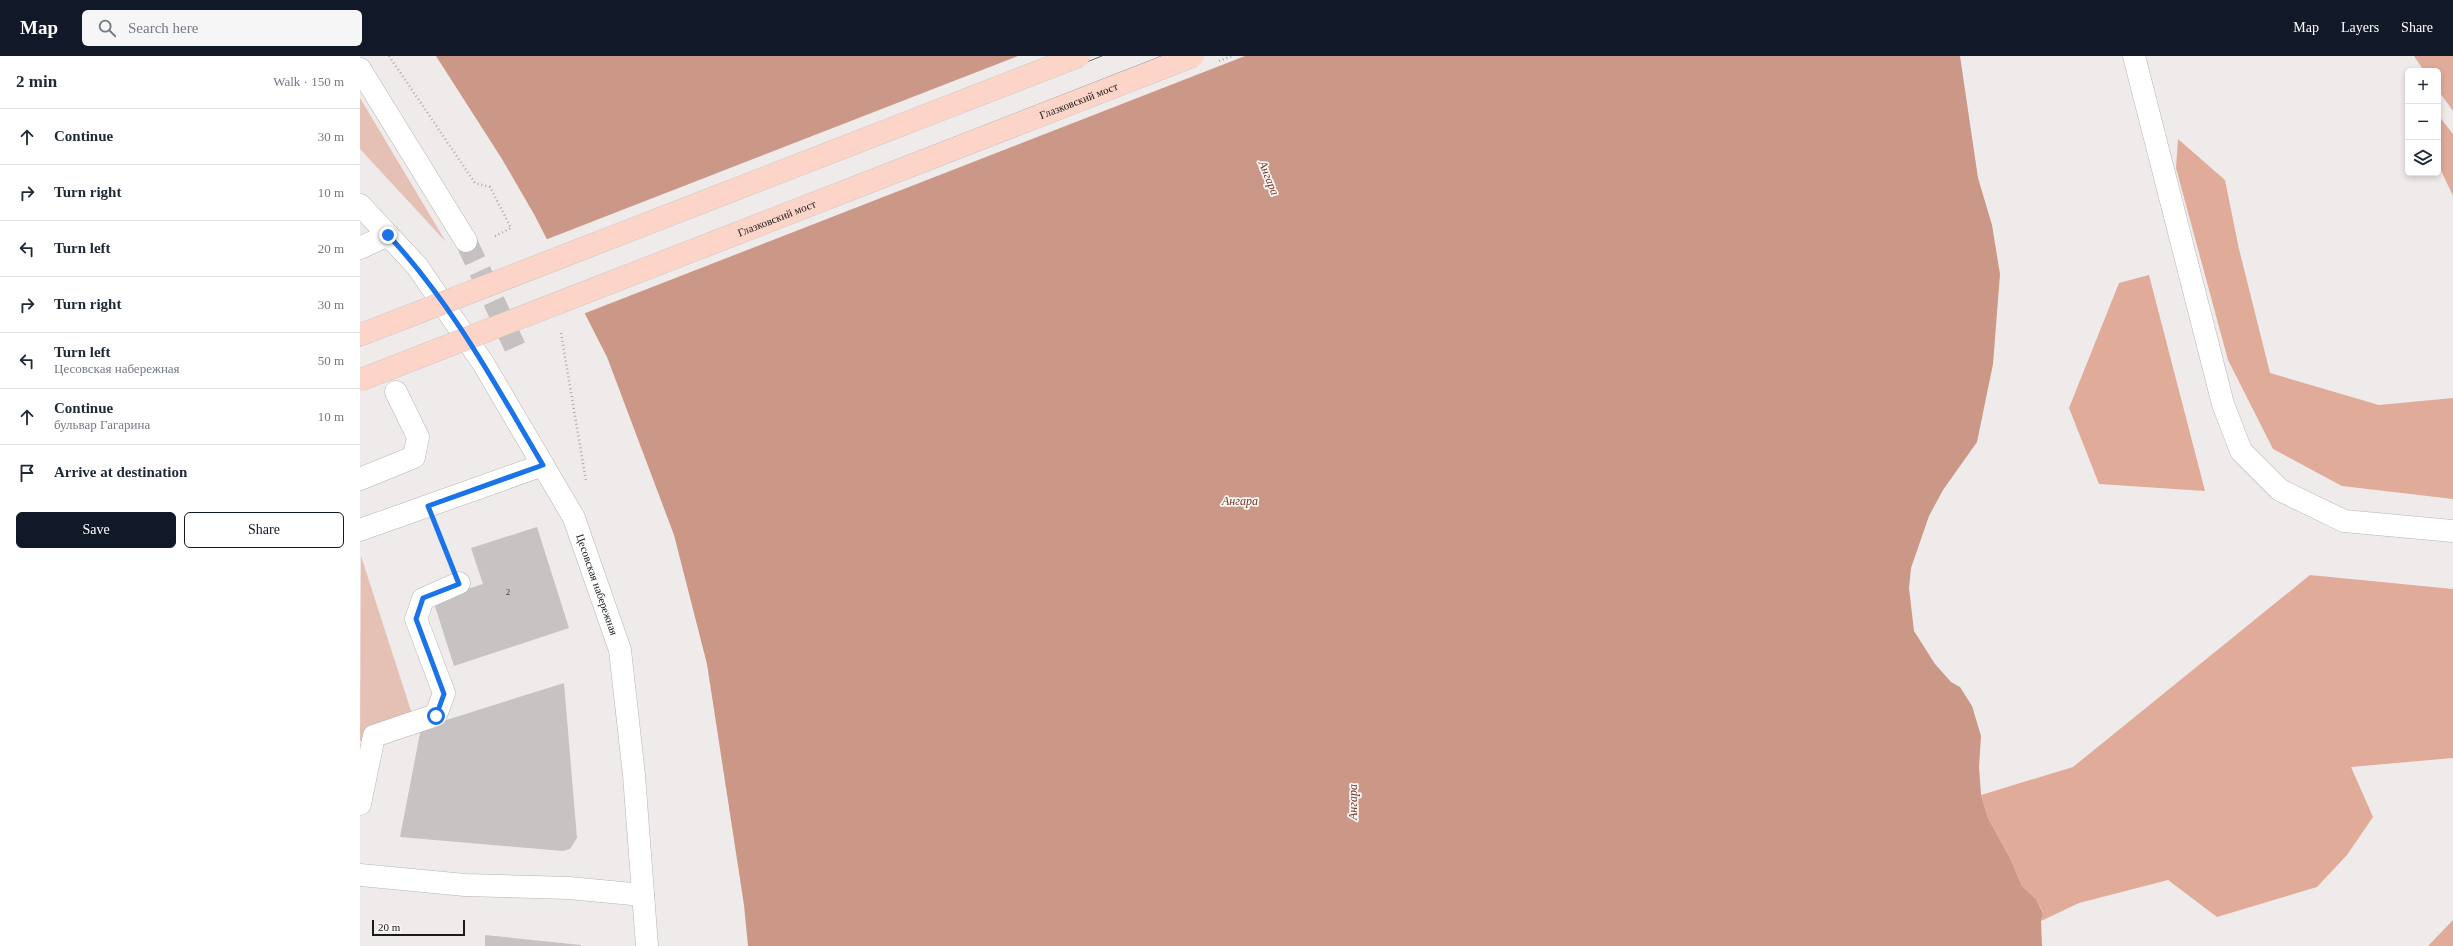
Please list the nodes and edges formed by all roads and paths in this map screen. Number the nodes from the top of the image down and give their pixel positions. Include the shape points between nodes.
1 (389, 56) edge
2 (1079, 56) edge
3 (1193, 56) edge
4 (2134, 56) edge
5 (360, 69) edge
6 (360, 205) edge
7 (511, 228) dead end
8 (388, 235) junction
9 (466, 241) tunnel mouth
10 (360, 248) edge
11 (561, 334) dead end
12 (360, 335) edge
13 (360, 380) edge
14 (396, 392) dead end
15 (543, 465) junction
16 (360, 479) edge
17 (587, 486) dead end
18 (428, 506) junction
19 (360, 530) edge
20 (2453, 530) edge
21 (459, 584) joint
22 (360, 804) edge
23 (360, 875) edge
24 (643, 895) junction
25 (647, 946) edge

1 - 7 path via 475,184 490,187
2 - 12 main road, bridge
3 - 13 main road, Глазковский мост, bridge
4 - 20 street via 2223,404 2241,451 2280,490 2344,521
5 - 9 street
6 - 8 street, Цесовская набережная
8 - 10 street
8 - 15 street, Цесовская набережная via 417,266 483,363
11 - 17 path
14 - 16 street via 418,437 414,457
15 - 18 street
15 - 24 street, Цесовская набережная via 574,518 620,650 634,775
18 - 19 street
18 - 21 path
21 - 22 street via 423,598 416,619 444,694 436,716 374,736
23 - 24 street via 465,885 569,888
24 - 25 street, Цесовская набережная

